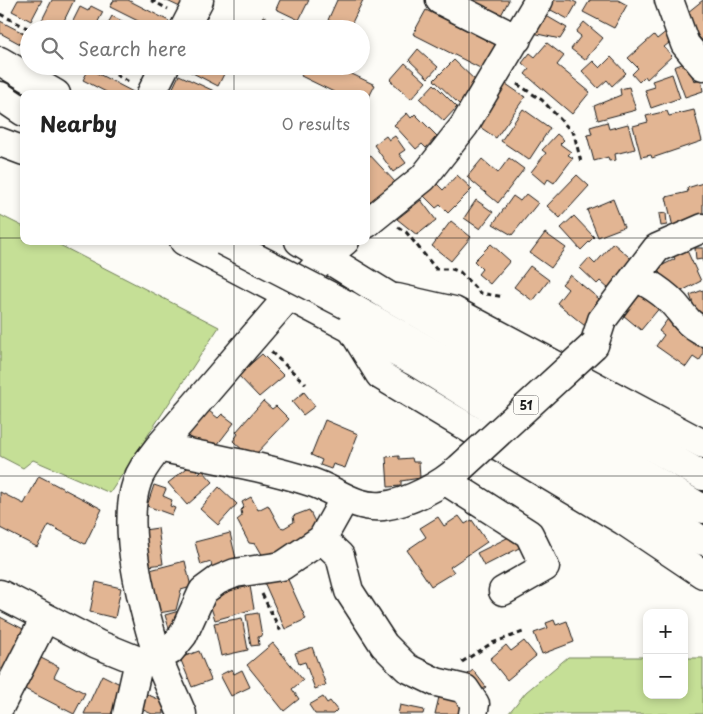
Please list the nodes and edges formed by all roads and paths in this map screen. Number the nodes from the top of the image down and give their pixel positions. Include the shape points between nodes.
1 (199, 0) edge
2 (440, 0) edge
3 (539, 0) edge
4 (669, 0) edge
5 (0, 14) edge
6 (189, 20) edge
7 (20, 24) edge
8 (517, 39) junction
9 (0, 61) edge
10 (703, 66) edge
11 (497, 72) junction
12 (20, 73) edge
13 (24, 75) edge
14 (117, 75) edge
15 (161, 75) edge
16 (49, 90) edge
17 (145, 90) edge
18 (154, 90) edge
19 (0, 96) edge
20 (20, 109) edge
21 (0, 142) edge
22 (20, 150) edge
23 (581, 162) dead end
24 (373, 219) edge
25 (703, 228) edge
26 (191, 245) edge
27 (231, 245) edge
28 (317, 245) edge
29 (335, 249) edge
30 (636, 277) junction
31 (288, 297) junction
32 (390, 297) junction
33 (504, 297) dead end
34 (353, 331) junction
35 (703, 332) edge
36 (254, 337) junction
37 (306, 384) dead end
38 (703, 444) edge
39 (159, 447) junction
40 (453, 474) junction
41 (703, 476) edge
42 (345, 498) junction
43 (703, 509) edge
44 (322, 539) junction
45 (703, 541) edge
46 (251, 571) junction
47 (703, 574) edge
48 (503, 591) dead end
49 (0, 594) edge
50 (45, 618) junction
51 (523, 632) dead end
52 (282, 634) dead end
53 (148, 658) junction
54 (460, 663) dead end
55 (0, 706) edge
56 (127, 714) edge
57 (182, 714) edge
58 (473, 714) edge

1 - 6 main road
2 - 8 main road
3 - 8 main road
4 - 10 main road via 686,44
5 - 7 path
8 - 11 main road
9 - 12 main road
11 - 23 path via 542,100 574,134
11 - 24 main road via 464,126 423,178
13 - 16 main road
14 - 17 path
15 - 18 main road
19 - 20 main road
21 - 22 main road
24 - 33 path via 406,232 436,269 460,272 480,293
25 - 30 main road via 657,248
26 - 31 main road, 51
27 - 43 main road, 51, bridge via 347,305 567,428
28 - 29 main road, 51
29 - 31 main road
29 - 32 main road, 51
30 - 35 main road via 670,300 688,324
30 - 40 main road, bridge via 602,320 594,345
31 - 34 main road, 51
31 - 36 main road
32 - 38 main road via 454,311
32 - 41 main road, 51
34 - 45 main road, 51 via 415,362
34 - 47 main road via 380,375 624,521
36 - 37 path
36 - 39 main road
39 - 42 main road via 314,483
39 - 53 main road via 136,482 130,529
40 - 42 main road via 418,494 383,506 359,504
40 - 48 main road via 529,534 545,567
42 - 44 main road
44 - 46 main road via 282,566
44 - 58 main road via 340,556 349,591 384,645 407,668 436,682 464,689 476,704
46 - 52 path
46 - 53 main road via 218,580 203,591 183,635 170,651
49 - 50 main road
50 - 53 main road via 97,644
50 - 55 main road
51 - 54 path via 492,642
53 - 56 main road
53 - 57 main road

